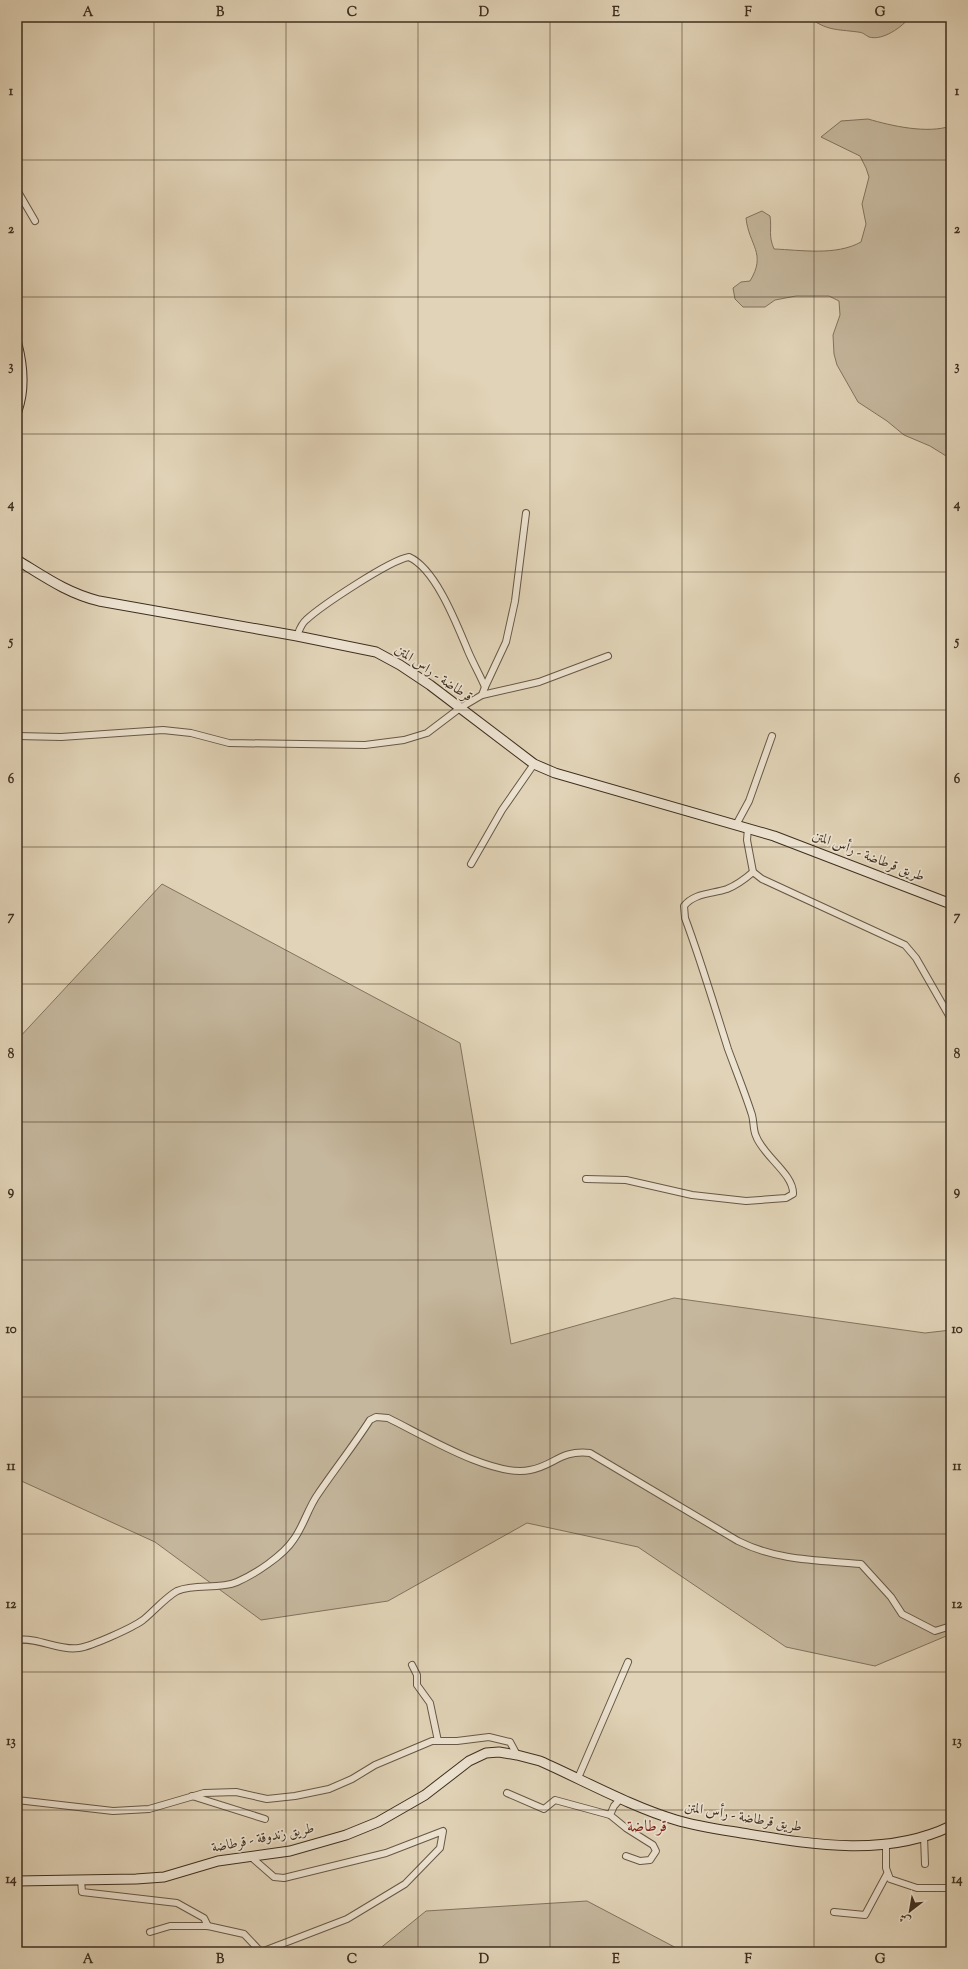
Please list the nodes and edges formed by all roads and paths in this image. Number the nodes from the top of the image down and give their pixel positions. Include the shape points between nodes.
1 (17, 190) edge
2 (35, 221) dead end
3 (17, 344) edge
4 (17, 411) edge
5 (526, 513) dead end
6 (17, 560) edge
7 (296, 636) junction
8 (608, 656) dead end
9 (485, 687) junction
10 (482, 695) junction
11 (460, 708) junction
12 (17, 736) edge
13 (772, 736) dead end
14 (534, 764) junction
15 (736, 825) junction
16 (748, 828) junction
17 (774, 836) joint
18 (471, 864) dead end
19 (752, 872) junction
20 (951, 904) edge
21 (951, 1019) edge
22 (586, 1179) dead end
23 (951, 1626) edge
24 (17, 1640) edge
25 (628, 1662) dead end
26 (412, 1665) dead end
27 (438, 1741) junction
28 (517, 1755) junction
29 (540, 1761) joint
30 (578, 1778) junction
31 (507, 1793) dead end
32 (192, 1796) junction
33 (621, 1798) junction
34 (17, 1800) edge
35 (610, 1815) junction
36 (265, 1819) dead end
37 (951, 1826) edge
38 (924, 1836) junction
39 (886, 1845) junction
40 (250, 1856) junction
41 (626, 1856) dead end
42 (925, 1864) dead end
43 (887, 1874) junction
44 (81, 1880) junction
45 (17, 1881) edge
46 (951, 1888) edge
47 (834, 1912) dead end
48 (208, 1926) junction
49 (150, 1932) dead end
50 (261, 1952) edge

1 - 2 street
3 - 4 main road via 22,363 22,398
5 - 9 street via 515,601 506,642
6 - 7 main road, قرطاضة - راس المتن via 63,589 99,602
7 - 9 street via 305,620 392,563 409,557 415,559 446,600
7 - 11 main road, قرطاضة - راس المتن via 376,652 400,665
8 - 10 street via 539,682
9 - 10 street
10 - 11 street
11 - 12 street via 427,733 404,740 365,745 229,743 191,733 163,730 60,737
11 - 14 main road, قرطاضة - راس المتن
13 - 15 street via 749,801
14 - 15 main road, قرطاضة - راس المتن via 555,773
14 - 18 street via 502,810
15 - 16 main road, قرطاضة - راس المتن
16 - 17 main road, قرطاضة - راس المتن
16 - 19 street via 747,840
17 - 20 main road, طريق قرطاضة - رأس المتن
19 - 21 street via 762,880 905,945 916,958
19 - 22 street via 743,881 726,889 690,900 684,906 685,918 712,992 756,1136 764,1152 789,1178 793,1194 786,1198 746,1201 692,1195 626,1180
23 - 24 street via 935,1631 902,1614 891,1596 860,1564 782,1557 756,1550 590,1453 575,1451 561,1455 550,1464 529,1470 508,1471 488,1466 388,1418 376,1417 370,1420 317,1495 294,1540 275,1560 236,1583 194,1587 177,1592 140,1622 93,1644 78,1648 28,1638
25 - 30 street
26 - 27 street via 417,1675 417,1685 430,1703
27 - 28 street via 489,1737 510,1742
27 - 32 street via 432,1741 375,1765 329,1789 267,1799 236,1792
28 - 29 main road, طريق زندوقة - قرطاضة
28 - 40 main road, طريق زندوقة - قرطاضة via 486,1753 469,1761 402,1810 346,1835 290,1851
29 - 30 main road, طريق قرطاضة - رأس المتن
30 - 33 main road, طريق قرطاضة - رأس المتن
31 - 35 street via 544,1809 555,1800
32 - 34 street via 149,1809 112,1811
32 - 36 street
33 - 35 street
33 - 39 main road, طريق قرطاضة - رأس المتن via 676,1820 709,1828 814,1844 858,1848
35 - 41 street via 653,1845 656,1852 650,1860 640,1861
37 - 38 main road, طريق قرطاضة - رأس المتن
38 - 39 main road, طريق قرطاضة - رأس المتن
38 - 42 street
39 - 43 street
40 - 44 main road, طريق زندوقة - قرطاضة via 218,1861 164,1877
40 - 50 street via 274,1877 284,1878 386,1853 443,1831 440,1848 404,1884 347,1919
43 - 46 street via 890,1879 917,1888
43 - 47 street via 865,1915
44 - 45 main road, طريق زندوقة - قرطاضة
44 - 48 street via 82,1892 177,1903 204,1918
48 - 49 street via 170,1926
48 - 50 street via 244,1934

